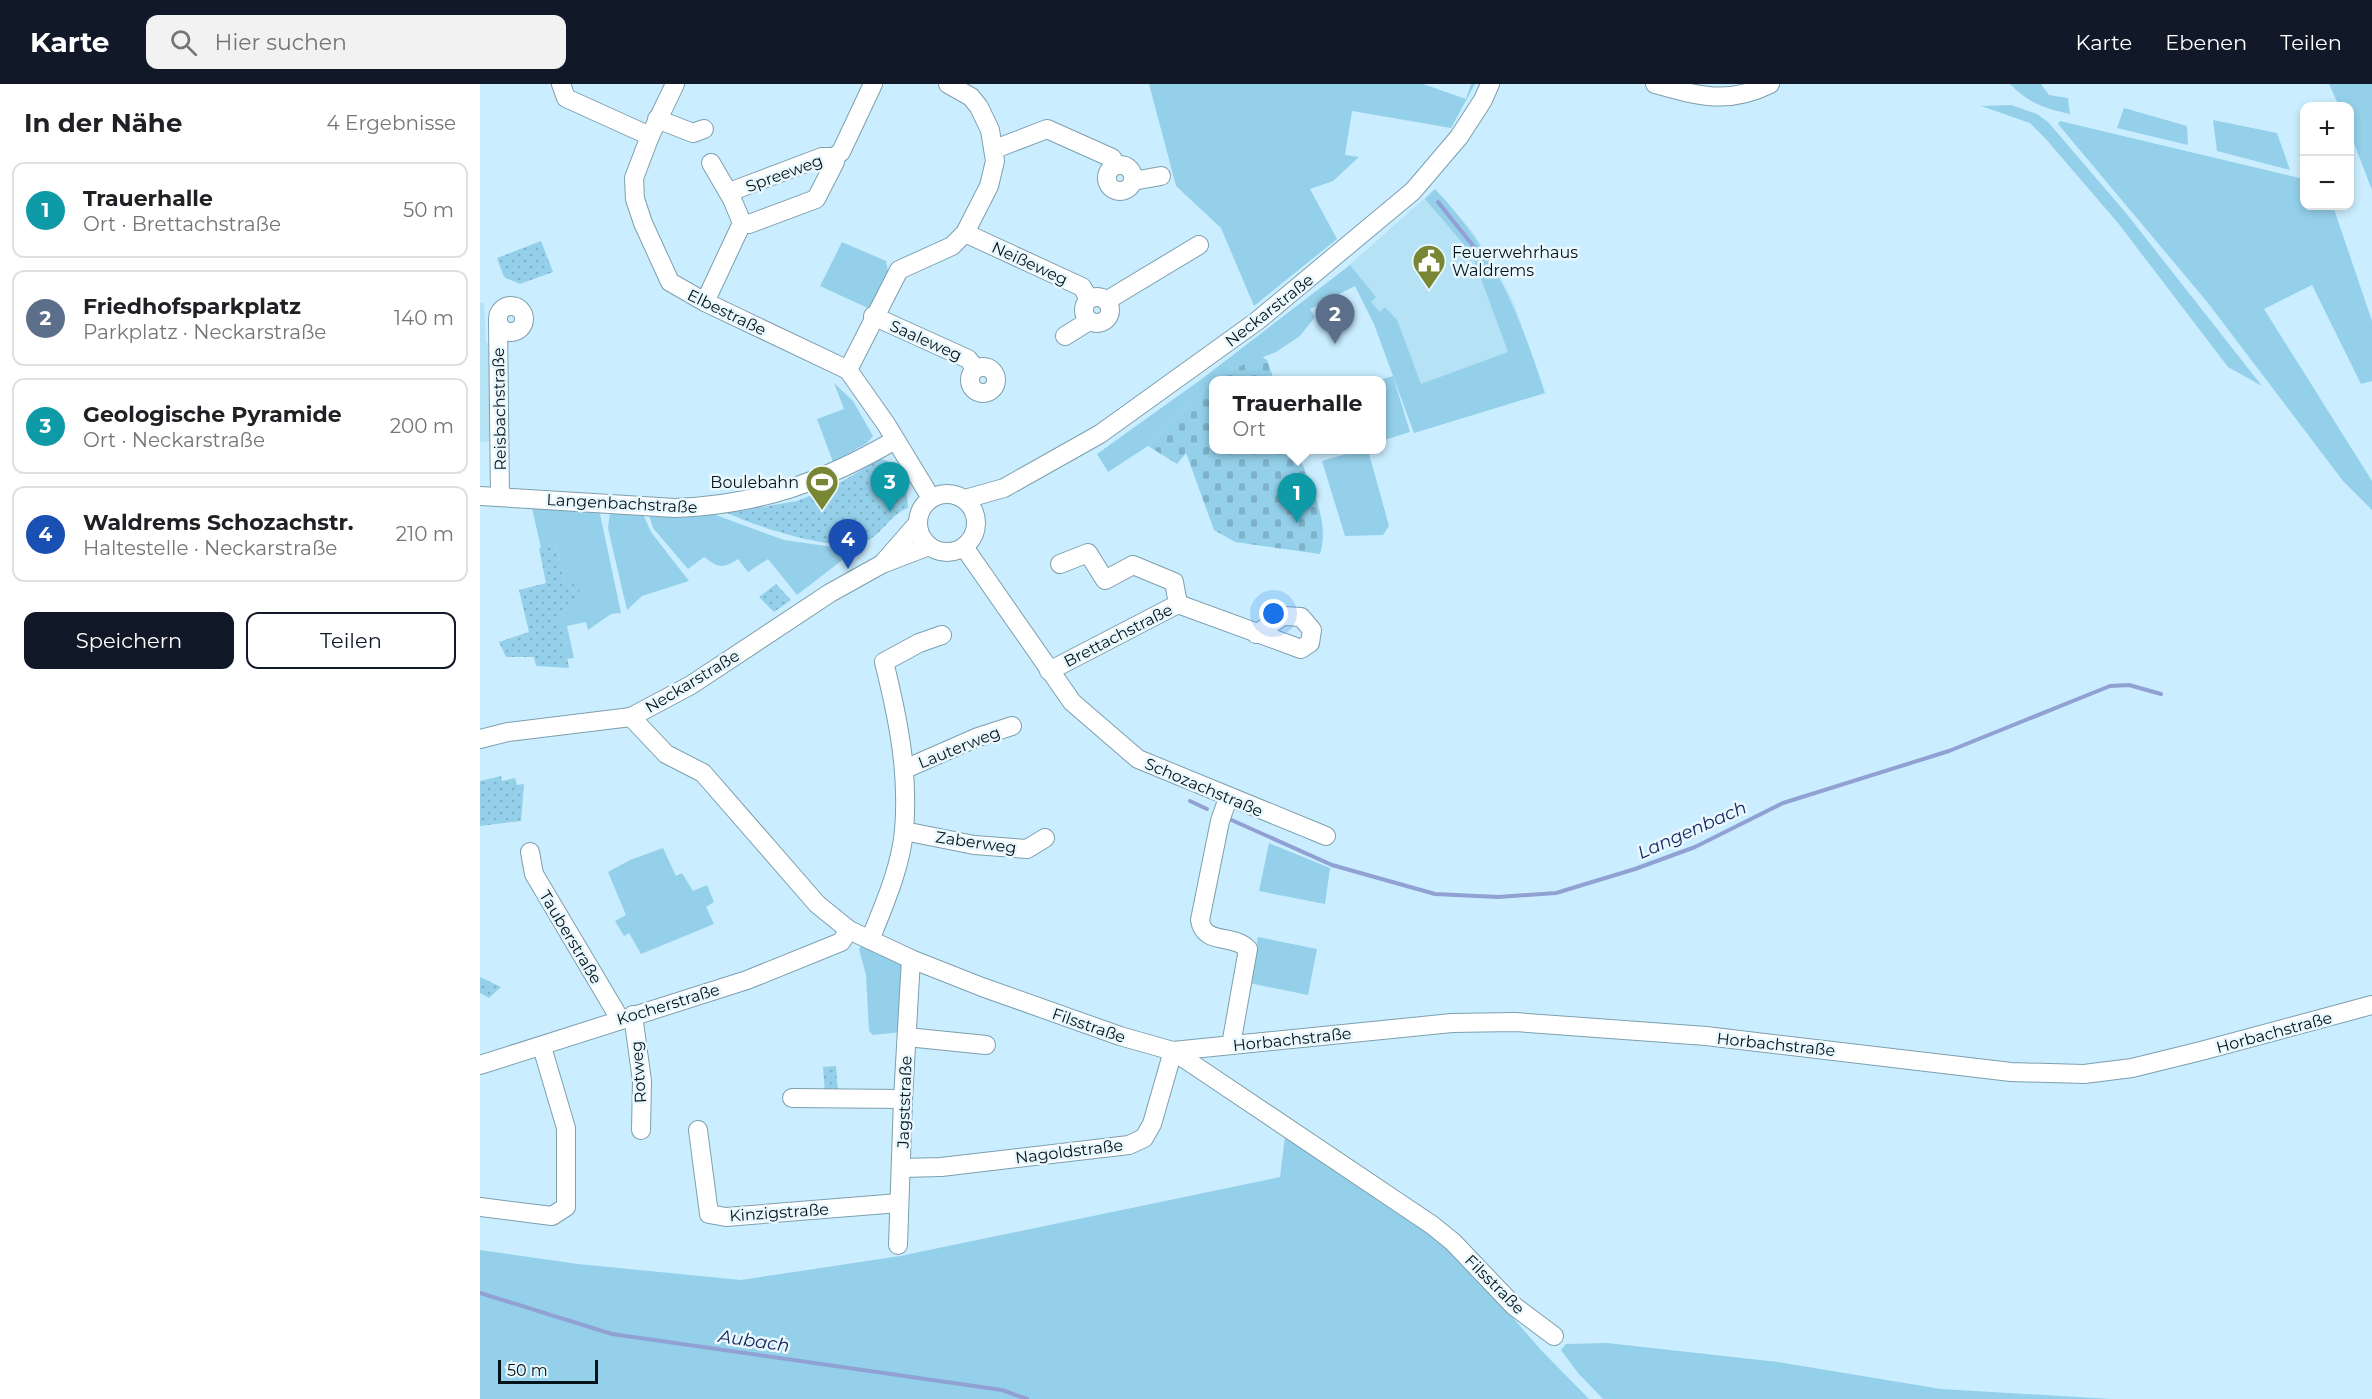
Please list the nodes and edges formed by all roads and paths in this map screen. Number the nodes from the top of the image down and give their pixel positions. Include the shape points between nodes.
1 (561, 84) edge
2 (675, 84) edge
3 (873, 84) edge
4 (948, 84) edge
5 (1490, 84) edge
6 (1654, 84) edge
7 (1770, 84) edge
8 (657, 119) junction
9 (704, 129) dead end
10 (650, 136) junction
11 (995, 149) junction
12 (834, 157) junction
13 (711, 163) dead end
14 (1161, 176) dead end
15 (732, 199) junction
16 (742, 223) junction
17 (965, 233) junction
18 (1199, 245) dead end
19 (1098, 300) junction
20 (705, 302) junction
21 (873, 316) junction
22 (498, 323) dead end
23 (1065, 336) dead end
24 (848, 370) junction
25 (1000, 374) dead end
26 (895, 440) junction
27 (1004, 488) junction
28 (480, 496) edge
29 (500, 496) junction
30 (931, 498) junction
31 (964, 499) junction
32 (918, 524) junction
33 (976, 526) junction
34 (929, 546) junction
35 (964, 547) junction
36 (882, 564) junction
37 (1060, 564) dead end
38 (1178, 604) junction
39 (1256, 634) dead end
40 (942, 635) dead end
41 (1049, 671) junction
42 (631, 717) junction
43 (1012, 726) dead end
44 (480, 739) edge
45 (905, 769) junction
46 (1228, 798) junction
47 (904, 831) junction
48 (1326, 836) dead end
49 (1045, 838) dead end
50 (530, 852) dead end
51 (849, 930) junction
52 (870, 939) junction
53 (911, 959) junction
54 (2372, 1005) edge
55 (626, 1017) junction
56 (907, 1037) junction
57 (986, 1045) dead end
58 (1231, 1046) junction
59 (542, 1047) junction
60 (1173, 1051) junction
61 (480, 1065) edge
62 (792, 1098) dead end
63 (903, 1099) junction
64 (641, 1130) dead end
65 (699, 1130) dead end
66 (902, 1168) junction
67 (899, 1203) junction
68 (480, 1207) edge
69 (898, 1245) dead end
70 (1554, 1336) dead end

1 - 10 street via 566,98
2 - 8 street, Elbestraße
3 - 12 street, Spreeweg via 842,152
4 - 11 street via 962,90 979,107
5 - 27 street, Neckarstraße via 1459,137 1432,172 1345,250 1257,321 1100,435
6 - 7 street via 1717,97 1750,94
8 - 9 street via 693,133
8 - 10 street, Elbestraße
10 - 20 street, Elbestraße via 634,178 639,210 670,282
11 - 14 street via 1047,129 1112,158 1116,165 1131,170 1133,182
11 - 17 street via 989,186
12 - 15 street, Spreeweg via 822,157 732,191
12 - 16 street, Spreeweg via 836,162 816,199 749,224
13 - 15 street
15 - 16 street, Spreeweg
16 - 20 street
17 - 19 street, Neißeweg via 1082,287
17 - 21 street via 952,246 899,270
18 - 19 street
19 - 23 street via 1083,310 1089,321
20 - 24 street, Elbestraße
21 - 24 street
21 - 25 street, Saaleweg via 968,358 976,369 987,367
22 - 29 street, Reisbachstraße
24 - 26 street
26 - 29 street, Langenbachstraße via 855,463 791,490 716,506 675,508
26 - 30 street
27 - 31 street, Neckarstraße
27 - 33 street, Neckarstraße
28 - 29 street, Langenbachstraße
30 - 31 street via 948,493
30 - 32 street via 920,512
31 - 33 street via 975,514
32 - 34 street via 921,537
32 - 36 street, Neckarstraße
33 - 35 street
34 - 35 street via 948,552
34 - 36 street, Neckarstraße
35 - 41 street, Schozachstraße
36 - 42 street, Neckarstraße via 799,613 691,686
37 - 38 street via 1088,553 1105,580 1134,565 1174,582
38 - 39 street, Brettachstraße
38 - 41 street, Brettachstraße
40 - 45 street via 884,662 900,727
41 - 46 street, Schozachstraße via 1072,702 1138,759
42 - 44 street, Neckarstraße
42 - 51 street, Filsstraße via 666,754 703,774 817,904
43 - 45 street, Lauterweg
45 - 47 street
46 - 48 street, Schozachstraße
46 - 58 street via 1200,920 1210,936 1237,941 1248,949
47 - 49 street, Zaberweg via 1027,849
47 - 52 street
50 - 55 street, Tauberstraße via 534,874
51 - 52 street, Filsstraße
51 - 55 street, Kocherstraße via 841,942 747,980
52 - 53 street, Filsstraße
53 - 56 street, Jagststraße
53 - 60 street, Filsstraße via 1109,1033
54 - 58 street, Horbachstraße via 2132,1068 2084,1074 2011,1072 1706,1036 1515,1023 1452,1023
55 - 59 street, Kocherstraße
55 - 64 street, Rotweg via 642,1081
56 - 57 street
56 - 63 street, Jagststraße
58 - 60 street, Horbachstraße
59 - 61 street, Kocherstraße
59 - 68 street via 566,1128 567,1202 552,1216
60 - 66 street, Nagoldstraße via 1158,1107 1143,1138 1129,1145
60 - 70 street, Filsstraße via 1432,1225 1514,1306
62 - 63 street
63 - 66 street, Jagststraße
65 - 67 street, Kinzigstraße via 708,1214 726,1217
66 - 67 street, Jagststraße
67 - 69 street, Jagststraße

